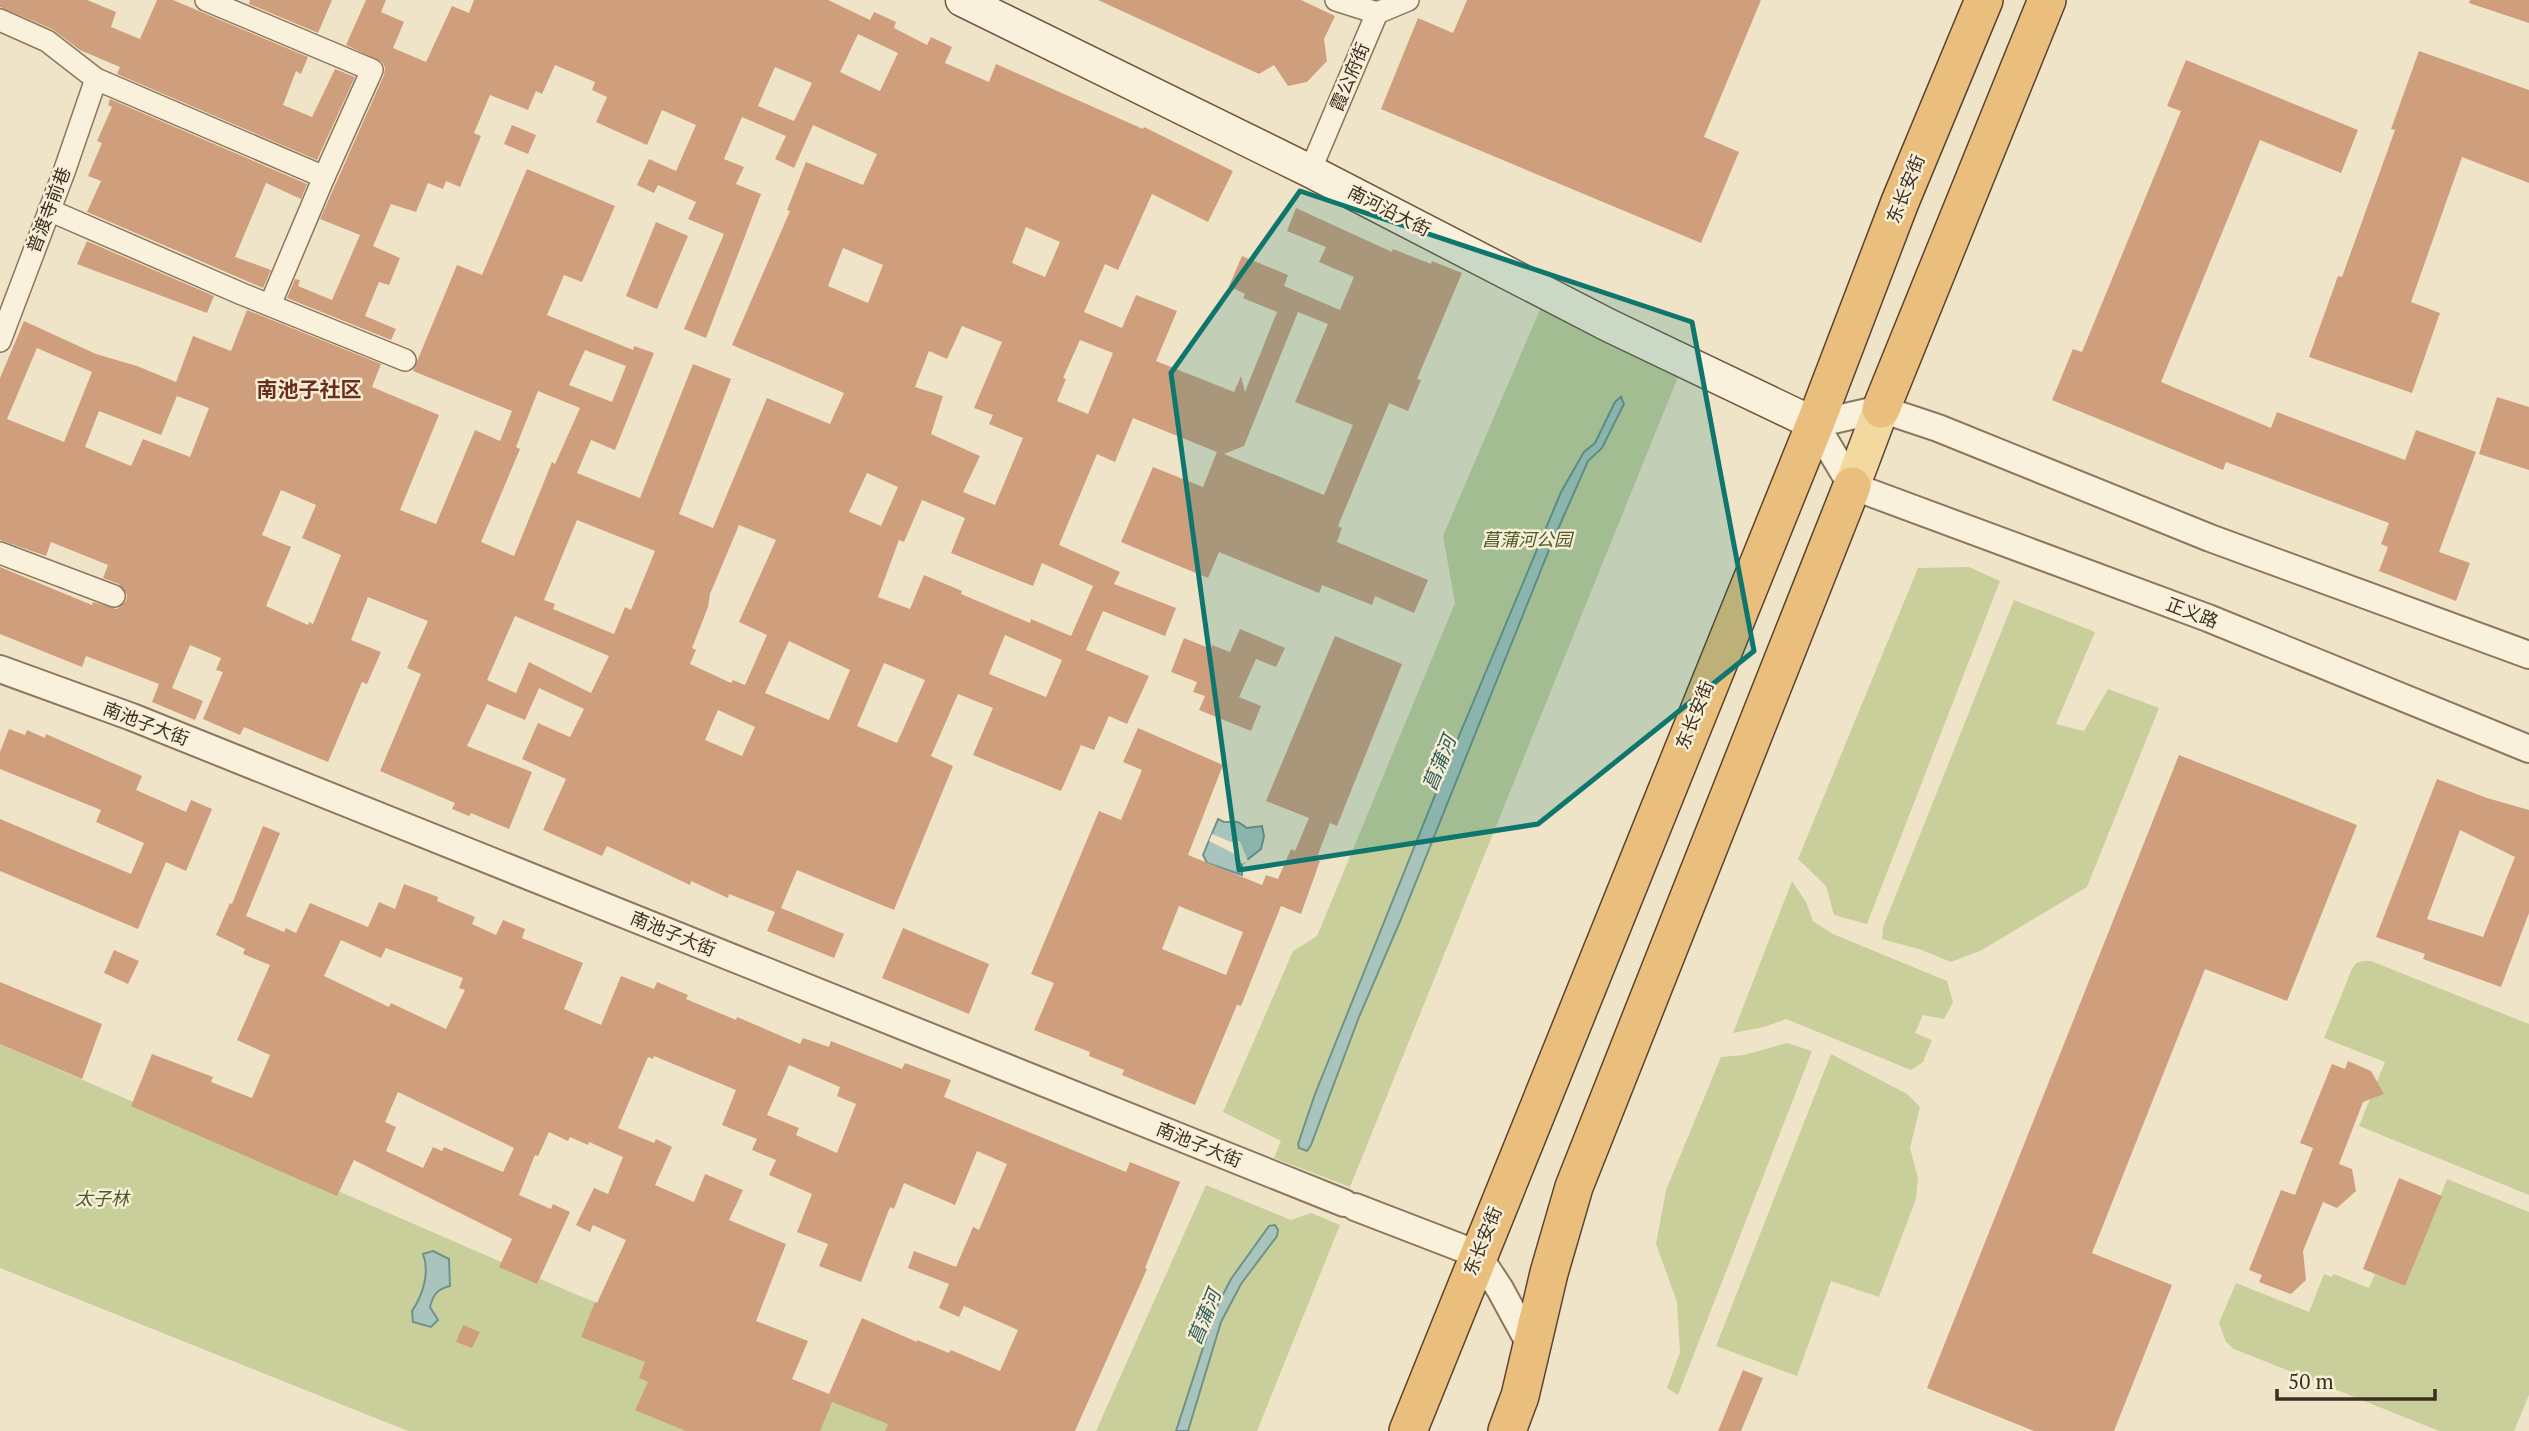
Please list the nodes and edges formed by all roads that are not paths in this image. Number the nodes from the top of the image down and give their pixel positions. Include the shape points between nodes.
1 (206, 0) edge
2 (962, 0) edge
3 (1336, 0) edge
4 (1408, 0) edge
5 (1984, 0) edge
6 (2047, 0) edge
7 (1377, 13) junction
8 (0, 20) edge
9 (96, 79) junction
10 (1310, 171) junction
11 (324, 177) junction
12 (49, 210) junction
13 (270, 305) junction
14 (0, 341) edge
15 (405, 360) dead end
16 (1881, 410) junction
17 (1815, 424) junction
18 (1852, 486) junction
19 (0, 553) edge
20 (114, 596) dead end
21 (2529, 655) edge
22 (0, 669) edge
23 (2529, 749) edge
24 (1477, 1254) junction
25 (1531, 1346) junction
26 (1408, 1431) edge
27 (1507, 1431) edge

1 - 11 street via 372,70
2 - 10 main road, 南河沿大街
3 - 7 street
4 - 7 street
5 - 17 highway, 东长安街
6 - 16 highway
7 - 10 street, 霞公府街
8 - 9 street via 47,41
9 - 11 street
9 - 12 street, 普渡寺前巷
10 - 17 main road, 南河沿大街 via 1608,325
11 - 13 street
12 - 13 street
12 - 14 street, 普渡寺前巷
13 - 15 street
16 - 17 street
16 - 18 main road
16 - 21 street
17 - 18 street
17 - 24 highway, 东长安街
18 - 23 street, 正义路 via 2208,618
18 - 25 highway via 1574,1187
19 - 20 street
22 - 24 street, 南池子大街 via 132,717
24 - 25 street
24 - 26 highway, 东长安街
25 - 27 highway

